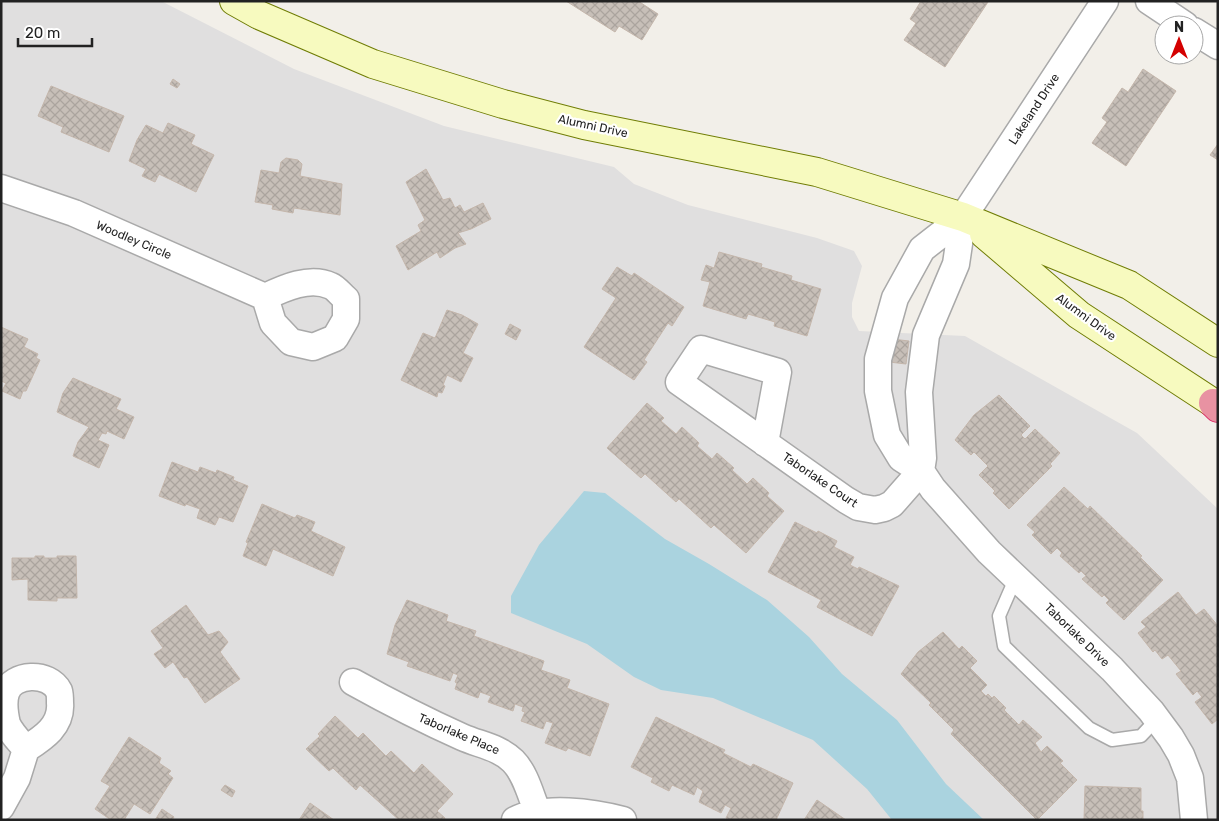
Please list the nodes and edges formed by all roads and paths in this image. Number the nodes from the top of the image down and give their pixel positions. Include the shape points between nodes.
1 (234, 1) edge
2 (1105, 1) edge
3 (1149, 1) edge
4 (1170, 15) edge
5 (1204, 37) edge
6 (1218, 46) edge
7 (1, 188) edge
8 (964, 217) junction
9 (265, 297) dead end
10 (1218, 342) edge
11 (878, 391) junction
12 (919, 392) junction
13 (1216, 406) edge
14 (765, 443) dead end
15 (921, 471) junction
16 (1016, 577) junction
17 (353, 682) dead end
18 (1157, 719) junction
19 (26, 749) dead end
20 (1, 807) edge
21 (527, 816) edge
22 (623, 820) edge
23 (1194, 820) edge

1 - 8 main road, Alumni Drive via 373,64 504,104 584,125 817,172
2 - 8 street, Lakeland Drive
3 - 4 street
5 - 6 street
7 - 9 street, Woodley Circle via 74,213
8 - 10 main road, Alumni Drive via 1129,285
8 - 11 street, Taborlake Drive via 922,248 895,298 878,359
8 - 12 street via 956,264 926,335
8 - 13 main road, Alumni Drive via 1079,315
11 - 12 street
11 - 15 street, Taborlake Drive via 887,435 901,458
12 - 15 street
14 - 15 street, Taborlake Court via 858,507 875,510 892,504
15 - 16 street, Taborlake Drive via 960,520
16 - 18 street, Taborlake Drive via 1112,669
16 - 18 lane via 999,616 1004,646 1090,728 1112,740 1140,736
17 - 21 street, Taborlake Place via 465,739 501,751 515,762 525,780
18 - 23 street, Taborlake Drive via 1181,755 1190,778
19 - 20 street via 17,778
21 - 22 street via 568,811

